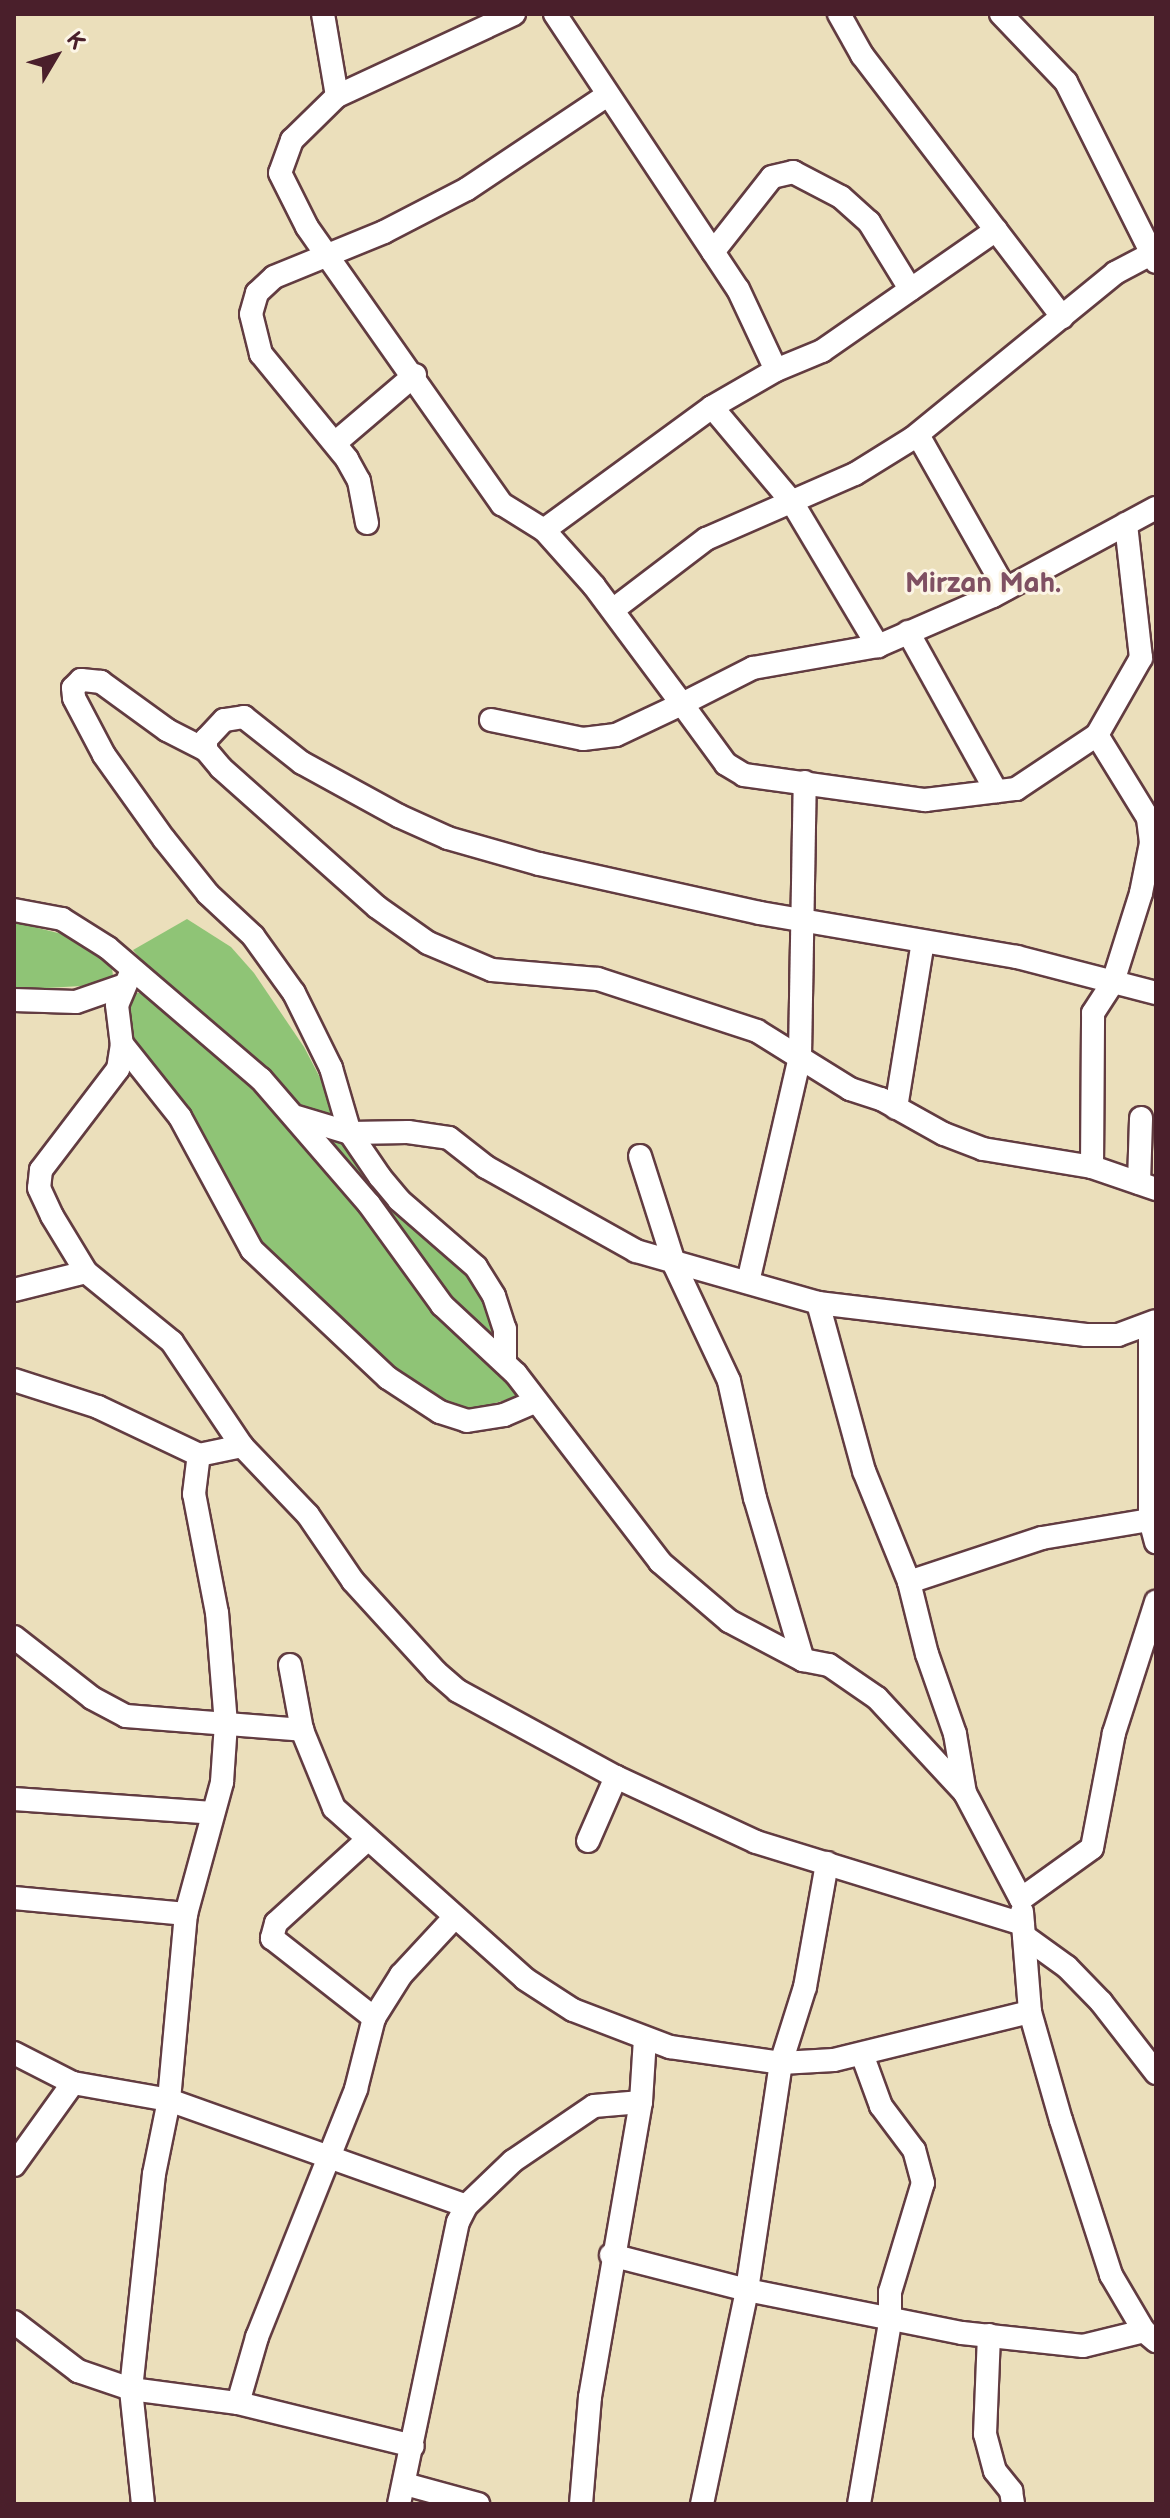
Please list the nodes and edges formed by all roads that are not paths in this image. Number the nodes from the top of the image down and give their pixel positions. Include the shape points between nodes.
1 (323, 14) edge
2 (514, 14) edge
3 (555, 14) edge
4 (839, 14) edge
5 (1001, 14) edge
6 (337, 96) junction
7 (606, 96) junction
8 (996, 230) junction
9 (713, 252) junction
10 (328, 255) junction
11 (1154, 258) edge
12 (910, 289) junction
13 (1062, 317) junction
14 (776, 370) junction
15 (415, 375) junction
16 (712, 407) junction
17 (918, 435) junction
18 (335, 443) junction
19 (792, 502) junction
20 (1156, 508) edge
21 (367, 523) dead end
22 (1126, 524) junction
23 (544, 530) junction
24 (1005, 589) junction
25 (614, 609) junction
26 (908, 632) junction
27 (878, 646) junction
28 (682, 704) junction
29 (491, 720) dead end
30 (1097, 735) junction
31 (206, 750) junction
32 (805, 782) junction
33 (996, 791) junction
34 (1152, 818) edge
35 (14, 910) edge
36 (805, 921) junction
37 (923, 942) junction
38 (127, 978) junction
39 (1113, 982) junction
40 (1156, 993) edge
41 (14, 1000) edge
42 (122, 1044) junction
43 (800, 1056) junction
44 (896, 1108) junction
45 (294, 1116) junction
46 (1141, 1118) dead end
47 (350, 1133) junction
48 (640, 1156) dead end
49 (1092, 1167) junction
50 (1148, 1186) edge
51 (675, 1266) junction
52 (86, 1272) junction
53 (748, 1282) junction
54 (14, 1290) edge
55 (818, 1303) junction
56 (1153, 1323) edge
57 (505, 1362) junction
58 (14, 1380) edge
59 (535, 1402) junction
60 (242, 1446) junction
61 (199, 1455) junction
62 (1153, 1531) edge
63 (909, 1582) junction
64 (1156, 1602) edge
65 (14, 1637) edge
66 (803, 1660) junction
67 (290, 1665) dead end
68 (226, 1724) junction
69 (302, 1730) junction
70 (616, 1777) junction
71 (965, 1793) junction
72 (14, 1799) edge
73 (213, 1813) junction
74 (367, 1840) junction
75 (588, 1841) dead end
76 (827, 1863) junction
77 (14, 1898) edge
78 (1021, 1899) junction
79 (186, 1914) junction
80 (454, 1918) junction
81 (1023, 1930) junction
82 (1030, 2012) junction
83 (374, 2018) junction
84 (645, 2039) junction
85 (14, 2053) edge
86 (862, 2054) junction
87 (781, 2063) junction
88 (1156, 2073) edge
89 (73, 2083) junction
90 (169, 2100) junction
91 (641, 2102) junction
92 (329, 2157) junction
93 (14, 2165) edge
94 (466, 2206) junction
95 (611, 2255) junction
96 (747, 2290) junction
97 (14, 2322) edge
98 (890, 2322) junction
99 (989, 2335) junction
100 (1150, 2336) edge
101 (131, 2389) junction
102 (238, 2403) junction
103 (413, 2446) junction
104 (402, 2494) edge
105 (143, 2504) edge
106 (478, 2504) edge
107 (581, 2504) edge
108 (702, 2504) edge
109 (859, 2504) edge
110 (1013, 2504) edge

1 - 6 street
2 - 6 street
3 - 7 street
4 - 8 street via 862,55
5 - 11 street via 1066,82
6 - 10 street via 307,121 280,162 295,206
7 - 9 street
7 - 10 street via 467,189
8 - 12 street
8 - 13 street
9 - 12 street via 772,177 793,172 841,197 869,222
9 - 14 street via 761,329
10 - 15 street
10 - 18 street via 274,277 257,293 251,314 261,354
11 - 13 street via 1115,273
12 - 14 street via 822,351
13 - 17 street
14 - 16 street
15 - 18 street
15 - 23 street via 502,504
16 - 19 street
16 - 23 street
17 - 19 street via 855,474
17 - 24 street
18 - 21 street via 359,481
19 - 25 street via 706,539
19 - 27 street
20 - 22 street
22 - 24 street
22 - 30 street via 1141,658
23 - 25 street
24 - 26 street
25 - 28 street
26 - 27 street
26 - 33 street
27 - 28 street via 753,668
28 - 29 street via 616,735 583,739
28 - 32 street via 706,740 744,775
30 - 33 street via 1045,773 1016,789
30 - 34 street
31 - 36 street via 206,739 224,720 244,717 343,789 448,838 539,864
31 - 43 street via 346,881 428,943 492,970 598,979 757,1031
31 - 47 street via 167,730 101,682 81,680 73,688 104,755 164,839 208,894 253,936 294,993 331,1068
32 - 33 street via 925,800
32 - 36 street
34 - 39 street via 1141,893
35 - 38 street via 62,919
36 - 37 street
36 - 43 street
37 - 39 street via 1017,957
37 - 44 street
38 - 41 street via 76,1002
38 - 42 street via 117,1026
38 - 45 street via 234,1054
39 - 40 street
39 - 49 street via 1093,1013 1089,1045
42 - 52 street via 118,1069 41,1170 39,1188
42 - 59 street via 180,1117 252,1250 388,1378 440,1412 467,1421 504,1415
43 - 44 street via 850,1089
43 - 53 street
44 - 49 street via 983,1149
45 - 47 street
45 - 57 street via 369,1204 442,1305
46 - 50 street
47 - 51 street via 449,1138 564,1214
47 - 57 street via 399,1200 476,1267 494,1296 505,1329
48 - 51 street
49 - 50 street
51 - 53 street
51 - 66 street via 729,1381 755,1498
52 - 54 street
52 - 60 street via 172,1342
53 - 55 street
55 - 56 street via 1086,1335 1118,1335
55 - 63 street via 864,1471
56 - 62 street
57 - 59 street
58 - 61 street via 98,1407
59 - 66 street via 660,1562 729,1621
60 - 61 street
60 - 70 street via 308,1515 353,1581 447,1682
61 - 68 street via 194,1494 217,1613
62 - 63 street via 1042,1538
63 - 71 street via 955,1734
64 - 78 street via 1114,1733 1092,1848
65 - 68 street via 92,1698 126,1716
66 - 71 street via 829,1665 877,1698
67 - 69 street
68 - 69 street
68 - 73 street via 222,1782
69 - 74 street via 334,1808
70 - 75 street
70 - 76 street via 756,1842
71 - 78 street
72 - 73 street
73 - 79 street
74 - 80 street
74 - 83 street via 276,1923 272,1938
76 - 81 street
76 - 87 street via 805,1987
77 - 79 street
78 - 81 street
79 - 90 street
80 - 83 street via 401,1975
80 - 84 street via 525,1979 573,2010
81 - 82 street
81 - 88 street via 1101,2002
82 - 86 street
82 - 100 street via 1111,2275
83 - 92 street via 356,2089
84 - 87 street via 732,2059
84 - 91 street
85 - 89 street
86 - 87 street
86 - 98 street via 881,2106 914,2150 923,2183 890,2292
87 - 96 street
89 - 90 street
89 - 93 street
90 - 92 street
90 - 101 street via 154,2174
91 - 94 street via 594,2106 513,2161
91 - 95 street
92 - 94 street
92 - 102 street via 257,2337
94 - 103 street via 458,2222
95 - 96 street
95 - 107 street
96 - 98 street
96 - 108 street
97 - 101 street via 78,2371
98 - 99 street
98 - 109 street
99 - 100 street via 1083,2346
99 - 110 street via 985,2434 995,2471 1011,2491
101 - 102 street
101 - 105 street
102 - 103 street
103 - 104 street
104 - 106 street

